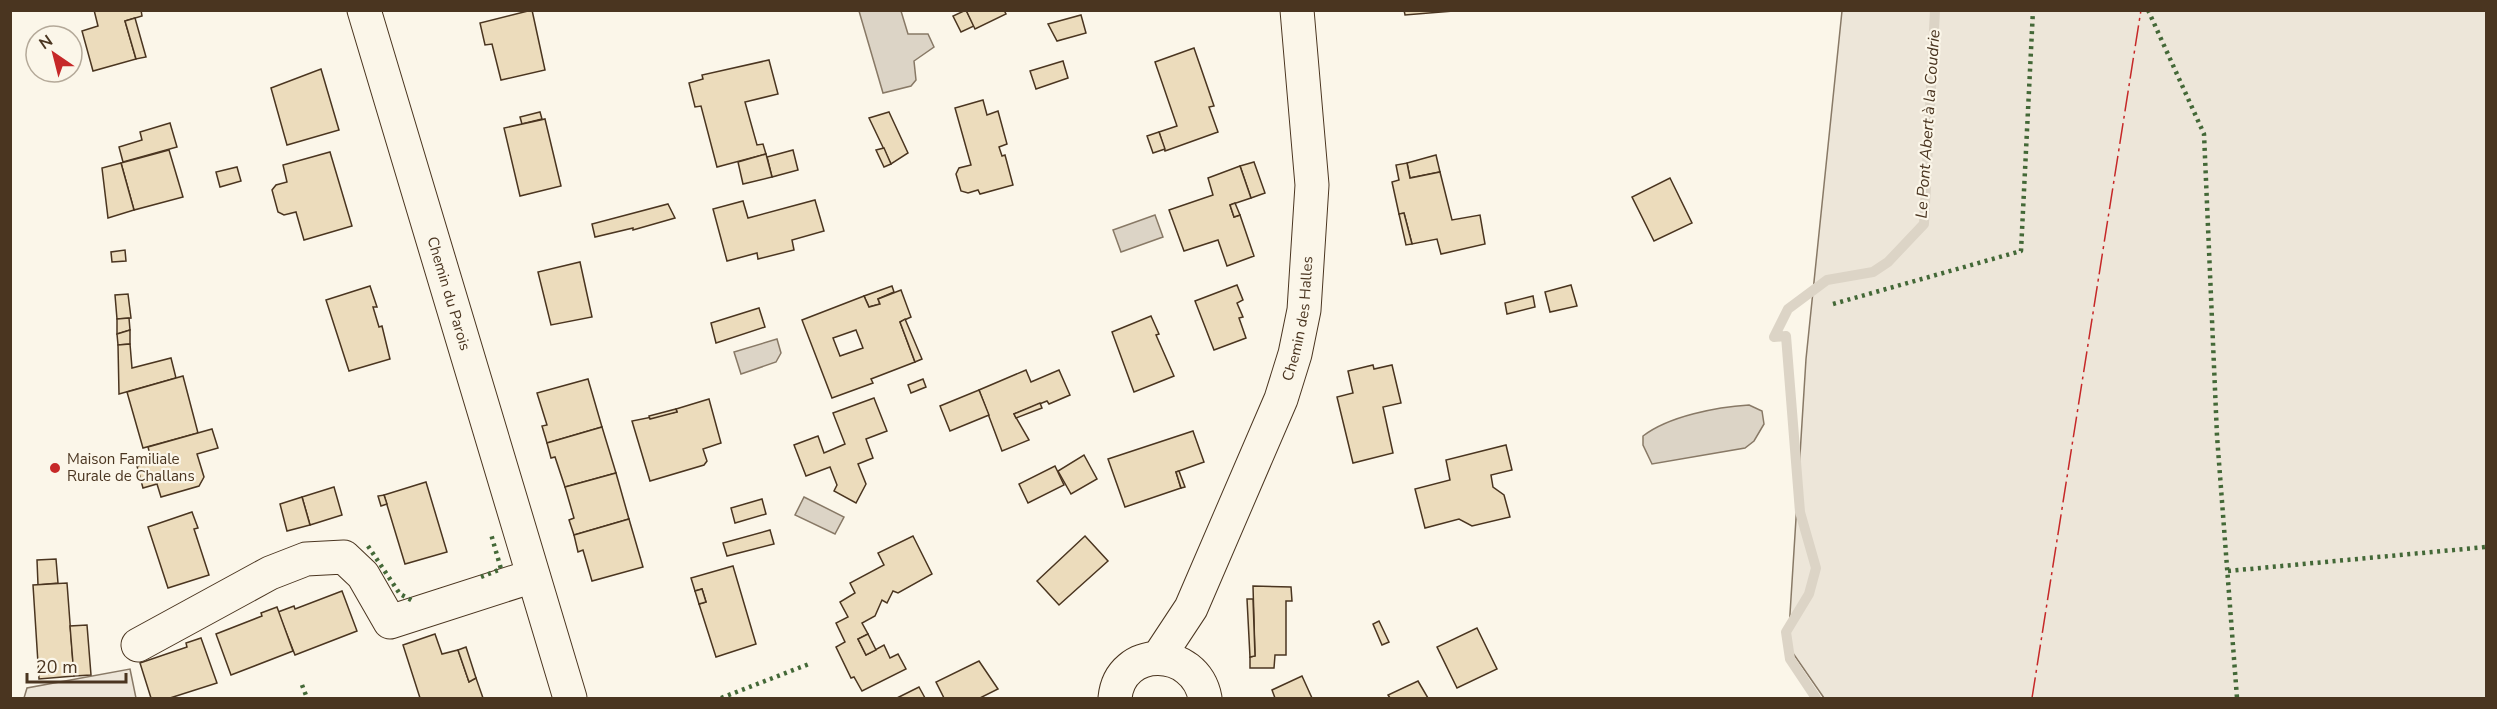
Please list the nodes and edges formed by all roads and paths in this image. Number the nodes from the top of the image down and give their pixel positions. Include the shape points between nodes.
1 (364, 10) edge
2 (1297, 10) edge
3 (533, 576) junction
4 (1191, 609) junction
5 (138, 645) dead end
6 (1158, 658) junction
7 (1199, 685) edge
8 (1112, 695) edge
9 (570, 699) edge

1 - 3 street, Chemin du Parois
2 - 4 street, Chemin des Halles via 1312,185 1304,310 1281,399
3 - 5 street via 390,622 363,575 344,557 306,559 270,573
3 - 9 street, Chemin du Parois
4 - 6 street, Chemin des Halles
4 - 7 street, Chemin des Halles
6 - 7 street via 1177,661
6 - 8 street via 1140,662 1125,673

